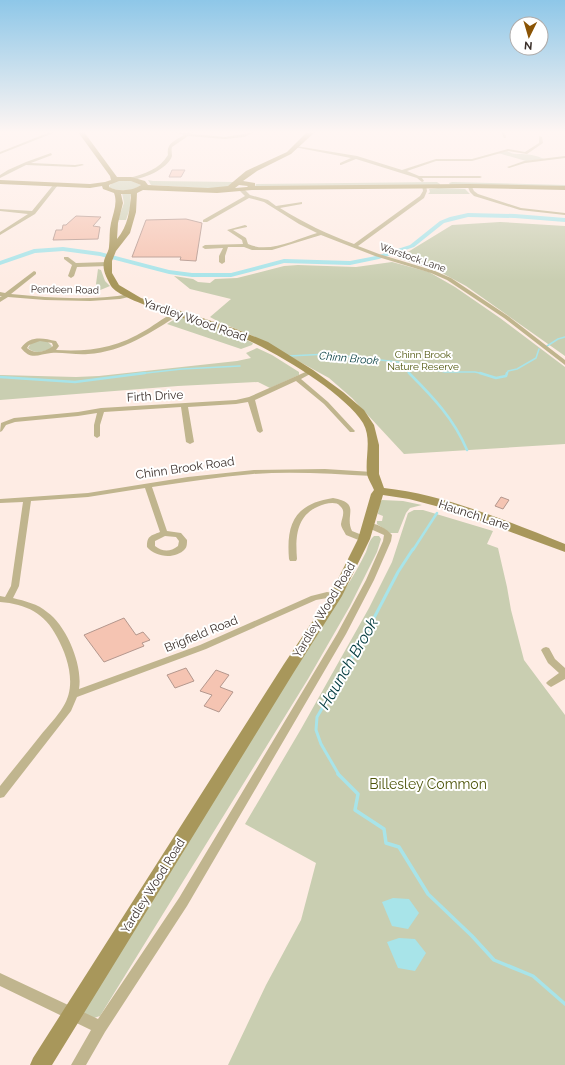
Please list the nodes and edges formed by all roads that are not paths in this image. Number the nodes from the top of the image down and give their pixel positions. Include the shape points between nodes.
1 (422, 181) edge
2 (0, 182) edge
3 (111, 182) edge
4 (136, 182) edge
5 (145, 182) edge
6 (244, 182) edge
7 (391, 182) edge
8 (427, 182) edge
9 (565, 183) edge
10 (56, 184) junction
11 (445, 184) junction
12 (142, 185) junction
13 (243, 185) junction
14 (107, 186) junction
15 (469, 186) junction
16 (565, 188) edge
17 (117, 192) junction
18 (248, 196) junction
19 (300, 203) dead end
20 (276, 208) junction
21 (0, 210) edge
22 (32, 213) junction
23 (565, 214) edge
24 (130, 221) junction
25 (205, 221) dead end
26 (114, 222) junction
27 (245, 226) dead end
28 (114, 233) junction
29 (126, 233) junction
30 (321, 233) junction
31 (0, 234) edge
32 (245, 245) junction
33 (226, 246) junction
34 (354, 246) junction
35 (205, 247) dead end
36 (113, 249) junction
37 (66, 258) dead end
38 (108, 262) junction
39 (222, 262) dead end
40 (75, 265) junction
41 (34, 273) dead end
42 (71, 276) dead end
43 (0, 294) edge
44 (7, 294) junction
45 (130, 296) junction
46 (0, 300) edge
47 (178, 313) junction
48 (50, 351) dead end
49 (565, 363) edge
50 (310, 372) junction
51 (296, 378) junction
52 (251, 399) junction
53 (184, 405) junction
54 (101, 410) junction
55 (0, 430) edge
56 (260, 431) dead end
57 (352, 431) dead end
58 (97, 436) dead end
59 (190, 442) dead end
60 (373, 474) junction
61 (148, 485) junction
62 (380, 491) junction
63 (0, 500) edge
64 (28, 500) junction
65 (367, 532) junction
66 (164, 533) dead end
67 (565, 548) edge
68 (293, 559) dead end
69 (336, 596) junction
70 (4, 599) edge
71 (546, 650) dead end
72 (565, 674) edge
73 (551, 683) dead end
74 (73, 695) junction
75 (0, 794) edge
76 (0, 979) edge
77 (72, 1014) junction
78 (100, 1027) junction
79 (40, 1065) edge
80 (78, 1065) edge

1 - 34 street via 425,191 422,197
2 - 10 street
3 - 14 street
4 - 12 street
5 - 12 street
6 - 13 street
7 - 13 street
8 - 11 street
9 - 11 street
10 - 14 street
10 - 22 street
11 - 15 street
12 - 13 street via 210,190
12 - 17 street
12 - 24 street via 134,193
13 - 18 street, Warstock Lane
14 - 17 street
15 - 16 street
15 - 23 street via 476,195 520,209
17 - 26 street via 118,210
18 - 20 street, Warstock Lane via 266,201
18 - 25 street
19 - 20 street
20 - 30 street, Warstock Lane
21 - 22 street
22 - 31 street
24 - 26 street
24 - 29 street
26 - 28 street
27 - 32 street via 229,230 244,239
28 - 29 street
28 - 36 street
29 - 36 street
30 - 32 street via 276,248 253,248
30 - 34 street, Warstock Lane
32 - 33 street
33 - 35 street
33 - 39 street
34 - 49 street, Warstock Lane via 449,279 506,317
36 - 38 street
37 - 40 street
38 - 40 street
38 - 45 street, Yardley Wood Road via 108,273 112,282
40 - 42 street
41 - 44 street
43 - 44 street, Pendeen Road
44 - 45 street, Pendeen Road via 29,298 112,300
44 - 46 street
45 - 47 street, Yardley Wood Road
47 - 48 street via 135,340 115,348 82,354
47 - 50 street, Yardley Wood Road via 265,344
50 - 51 street, Firth Drive
50 - 60 street, Yardley Wood Road via 340,394 365,418 374,445
51 - 52 street, Firth Drive
51 - 57 street via 326,403
52 - 53 street, Firth Drive
52 - 56 street
53 - 54 street, Firth Drive
53 - 59 street
54 - 55 street, Firth Drive via 14,420 3,424
54 - 58 street
60 - 61 street, Chinn Brook Road via 325,471 254,472 188,478
60 - 62 street, Yardley Wood Road
61 - 64 street, Chinn Brook Road via 88,495
61 - 66 street
62 - 65 street, Yardley Wood Road
62 - 67 street, Haunch Lane via 428,500 499,522
63 - 64 street, Chinn Brook Road
64 - 70 street via 15,586
65 - 68 street via 349,533 345,525 348,517 347,508 343,504 332,500 319,503 298,518 291,542
65 - 69 street, Yardley Wood Road
65 - 78 street via 386,532 387,541 370,580 341,634 182,902
69 - 74 street, Brigfield Road via 314,598 203,647
69 - 77 street, Yardley Wood Road
70 - 74 street via 28,605 46,615 59,633 73,664
71 - 72 street via 551,661
72 - 73 street
74 - 75 street via 56,726
76 - 77 street
77 - 78 street
77 - 79 street, Yardley Wood Road
78 - 80 street

